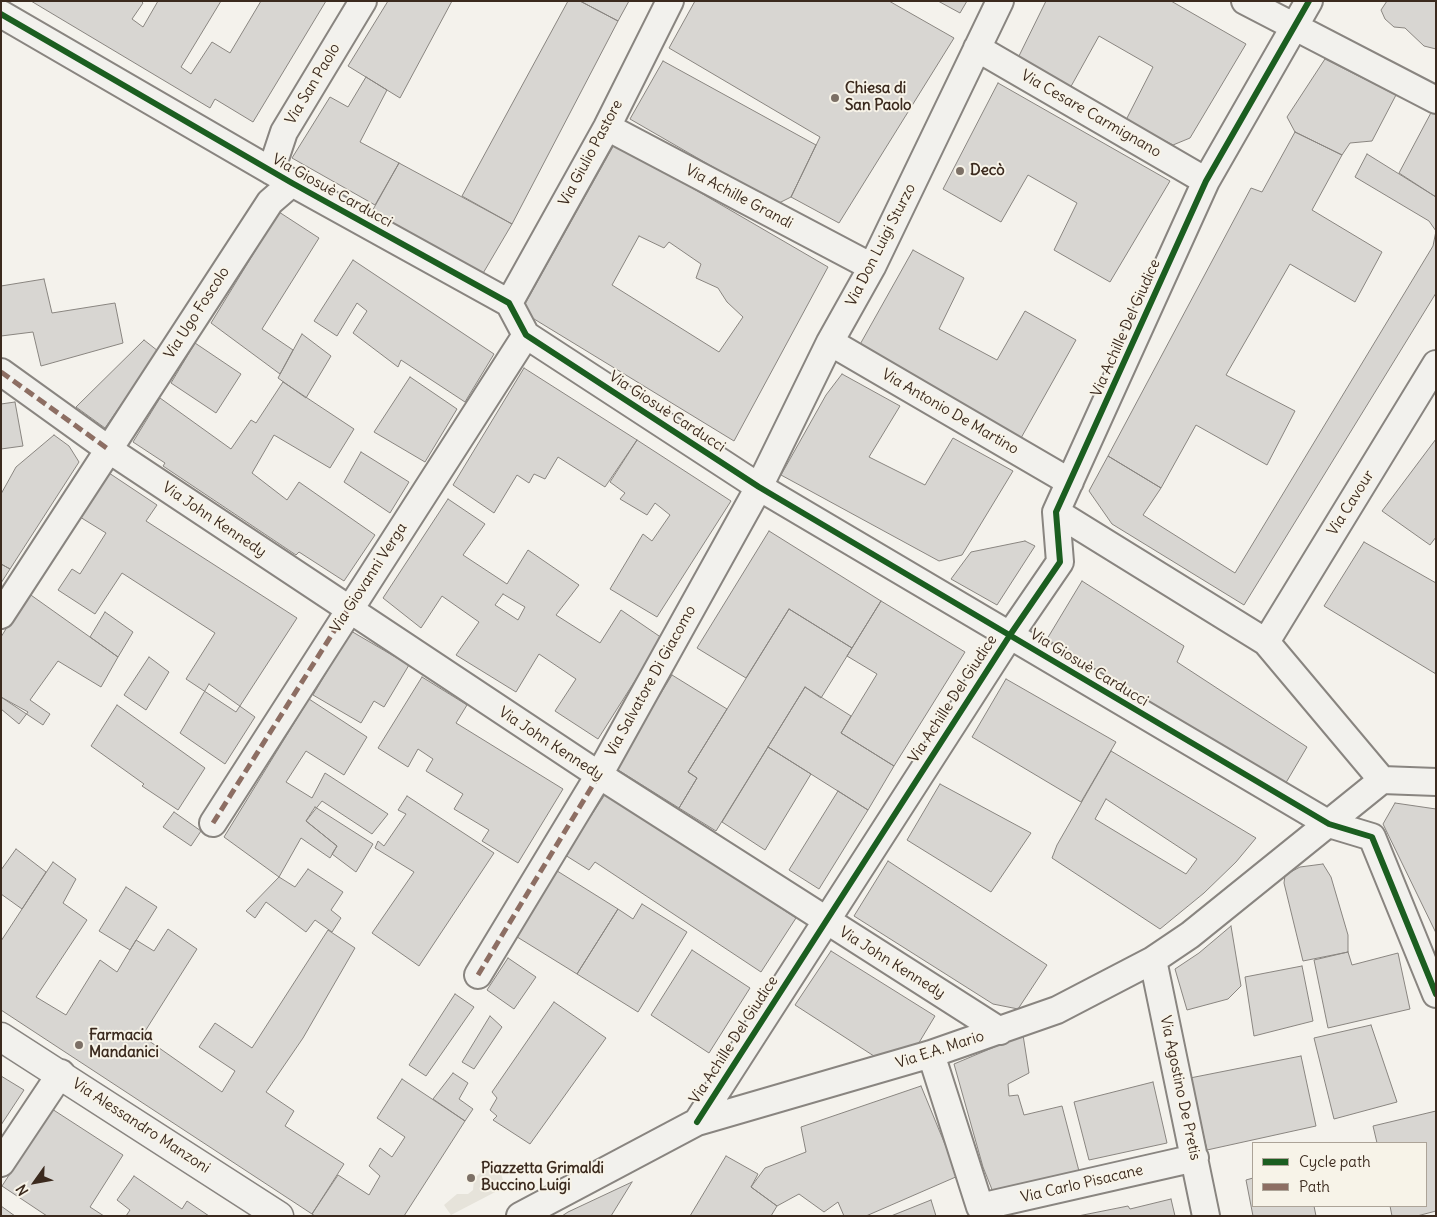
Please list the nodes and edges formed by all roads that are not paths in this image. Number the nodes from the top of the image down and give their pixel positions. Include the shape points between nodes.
1 (362, 1) edge
2 (670, 1) edge
3 (1000, 1) edge
4 (1245, 1) edge
5 (1309, 1) edge
6 (1, 14) edge
7 (1295, 29) junction
8 (977, 48) junction
9 (1436, 100) edge
10 (607, 127) junction
11 (282, 177) junction
12 (1206, 180) junction
13 (872, 268) junction
14 (510, 304) junction
15 (526, 335) junction
16 (830, 342) junction
17 (1, 372) edge
18 (1434, 373) edge
19 (108, 449) junction
20 (1070, 482) junction
21 (759, 487) junction
22 (1056, 512) junction
23 (348, 610) junction
24 (1, 615) edge
25 (1010, 635) junction
26 (1266, 642) junction
27 (599, 775) junction
28 (1382, 780) junction
29 (1436, 782) edge
30 (213, 823) dead end
31 (1329, 824) junction
32 (825, 921) junction
33 (1153, 960) junction
34 (478, 975) dead end
35 (1436, 994) edge
36 (1000, 1031) junction
37 (1, 1037) edge
38 (931, 1054) junction
39 (60, 1073) junction
40 (697, 1122) junction
41 (1194, 1158) junction
42 (1, 1163) edge
43 (279, 1216) edge
44 (520, 1216) edge
45 (1206, 1216) edge

1 - 11 street, Via San Paolo via 284,132
2 - 10 street, Via Giulio Pastore
3 - 8 street, Via Don Luigi Sturzo
4 - 7 street
5 - 7 street, Via Achille Del Giudice
6 - 11 street, Via Giosuè Carducci
7 - 9 street
7 - 12 street, Via Achille Del Giudice
8 - 12 street, Via Cesare Carmignano
8 - 13 street, Via Don Luigi Sturzo
10 - 13 street, Via Achille Grandi
10 - 14 street, Via Giulio Pastore
11 - 14 street, Via Giosuè Carducci
11 - 19 street, Via Ugo Foscolo via 270,202
12 - 20 street, Via Achille Del Giudice
13 - 16 street, Via Don Luigi Sturzo
14 - 15 street, Via Giosuè Carducci
15 - 21 street, Via Giosuè Carducci
15 - 23 street, Via Giovanni Verga
16 - 20 street, Via Antonio De Martino
16 - 21 street, Via Don Luigi Sturzo
17 - 19 street
18 - 26 street, Via Cavour
19 - 23 street, Via John Kennedy
19 - 24 street, Via Ugo Foscolo
20 - 22 street, Via Achille Del Giudice
21 - 25 street, Via Giosuè Carducci
21 - 27 street, Via Salvatore Di Giacomo
22 - 25 street, Via Achille Del Giudice via 1060,562
22 - 26 street
23 - 27 street, Via John Kennedy
23 - 30 street, Via Giovanni Verga
25 - 31 street, Via Giosuè Carducci
25 - 32 street, Via Achille Del Giudice
26 - 28 street
27 - 32 street, Via John Kennedy
27 - 34 street, Via Salvatore Di Giacomo
28 - 29 street
28 - 31 street, Via E.A. Mario
31 - 33 street, Via E.A. Mario via 1190,935
31 - 35 street, Via Giosuè Carducci via 1372,837
32 - 36 street, Via John Kennedy
32 - 40 street, Via Achille Del Giudice
33 - 36 street, Via E.A. Mario via 1056,1010
33 - 41 street, Via Agostino De Pretis
36 - 38 street, Via E.A. Mario
37 - 39 street, Via Alessandro Manzoni
38 - 40 street, Via E.A. Mario
38 - 41 street, Via Carlo Pisacane via 980,1207
39 - 42 street
39 - 43 street, Via Alessandro Manzoni
40 - 44 street, Via E.A. Mario
41 - 45 street, Via Agostino De Pretis

